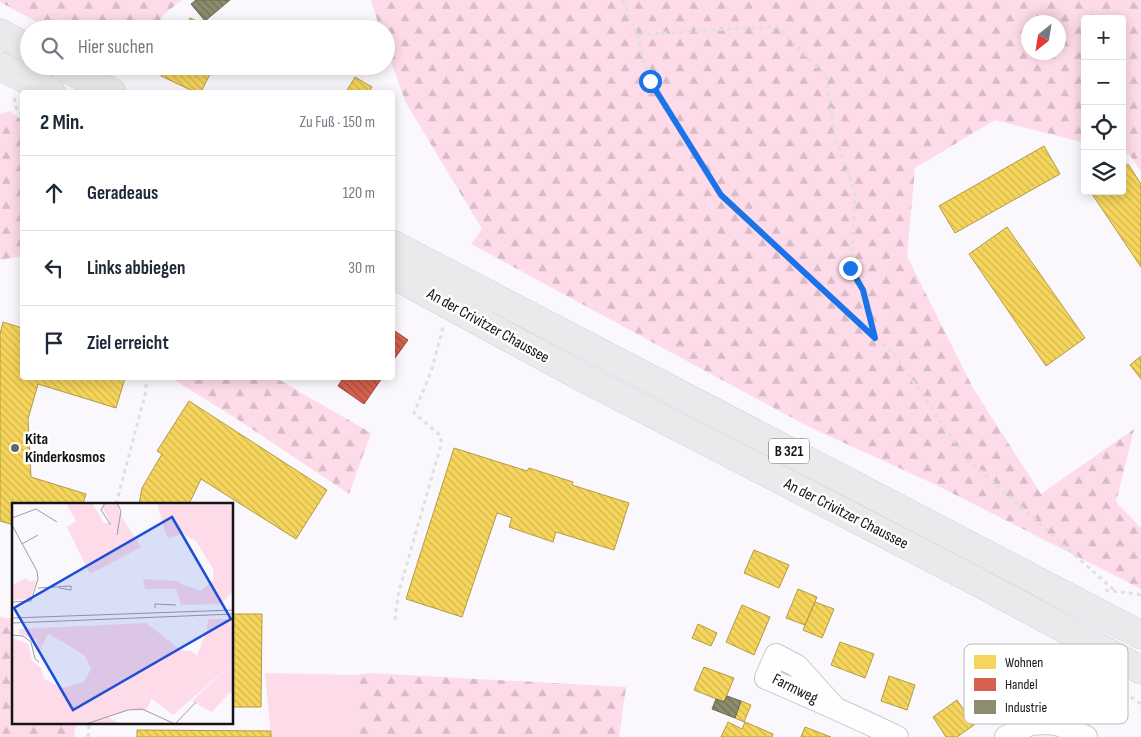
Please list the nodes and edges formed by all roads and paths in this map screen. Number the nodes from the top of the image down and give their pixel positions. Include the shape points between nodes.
1 (623, 0) edge
2 (0, 34) edge
3 (637, 35) junction
4 (20, 44) edge
5 (0, 66) edge
6 (79, 75) edge
7 (47, 90) edge
8 (108, 90) edge
9 (13, 96) dead end
10 (20, 112) edge
11 (395, 246) edge
12 (395, 276) edge
13 (443, 325) dead end
14 (875, 338) junction
15 (146, 380) edge
16 (116, 503) edge
17 (1115, 591) dead end
18 (396, 620) dead end
19 (1141, 635) edge
20 (1093, 644) edge
21 (1128, 663) edge
22 (1141, 670) edge
23 (835, 708) dead end
24 (90, 724) edge
25 (1030, 724) edge
26 (1054, 724) edge
27 (88, 737) edge
28 (897, 737) edge
29 (1006, 737) edge
30 (1086, 737) edge

1 - 3 path
2 - 4 main road
3 - 14 path via 650,81 721,195
3 - 14 path via 777,26 826,76 835,137 855,192 850,268 863,290
5 - 7 main road
6 - 8 main road
9 - 10 path
11 - 19 main road, An der Crivitzer Chaussee / B 321
12 - 20 main road, An der Crivitzer Chaussee / B 321
13 - 18 path via 432,369 414,413 440,436 442,445 398,595
14 - 17 path via 893,352 966,458
15 - 16 path via 146,391
21 - 22 main road, An der Crivitzer Chaussee / B 321
23 - 28 street, Farmweg
24 - 27 path
25 - 29 street
26 - 30 street

